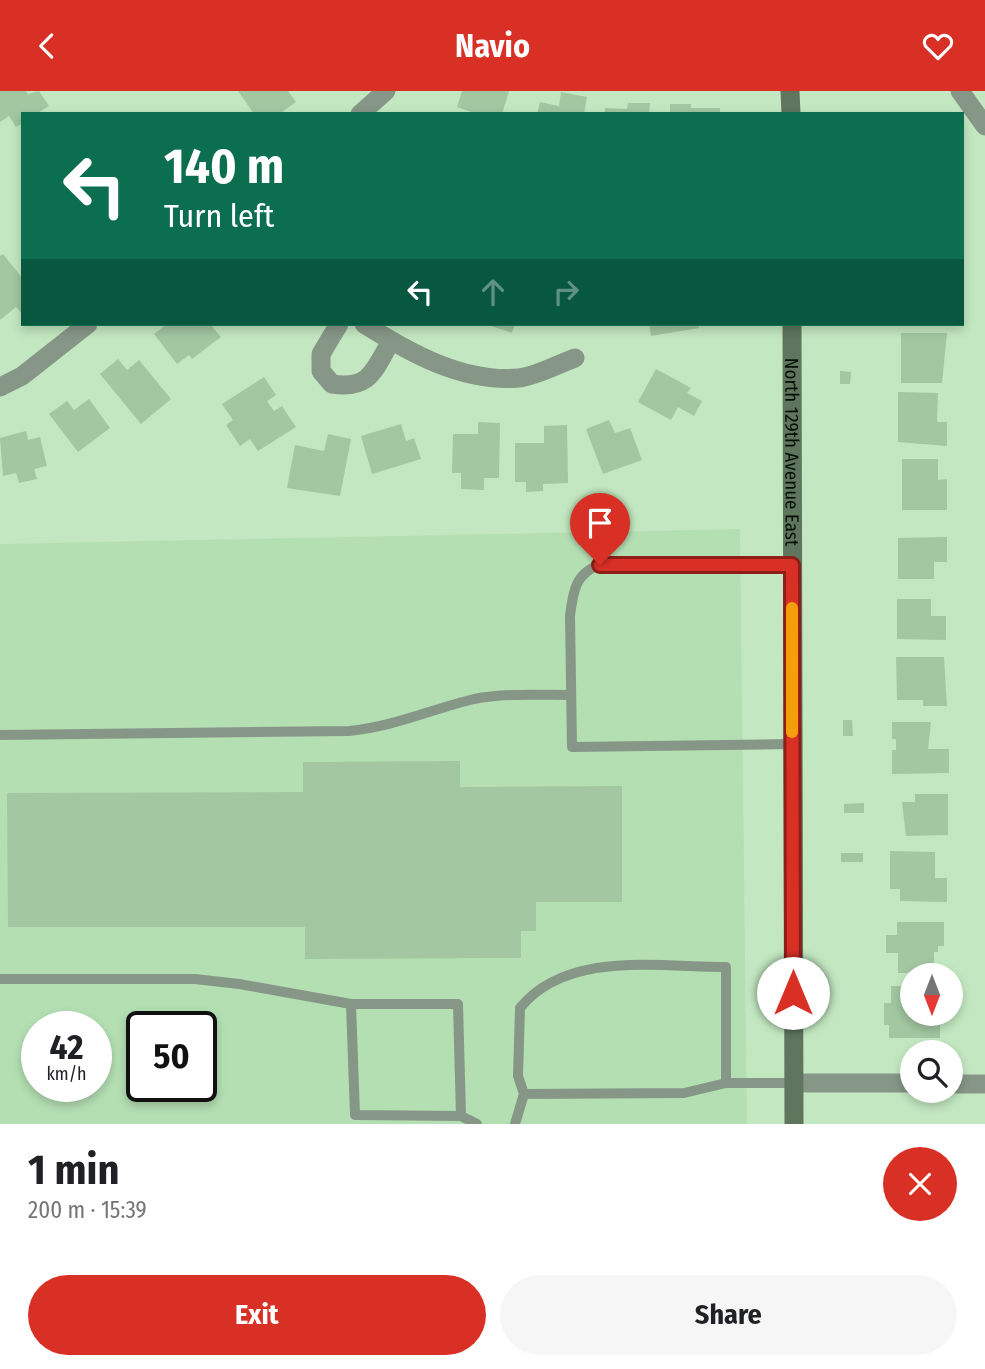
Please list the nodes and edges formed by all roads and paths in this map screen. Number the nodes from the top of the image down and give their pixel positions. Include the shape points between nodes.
1 (386, 91) edge
2 (790, 91) edge
3 (960, 91) edge
4 (362, 112) edge
5 (791, 112) edge
6 (985, 126) edge
7 (86, 326) edge
8 (338, 326) edge
9 (367, 326) edge
10 (792, 326) edge
11 (391, 341) junction
12 (575, 358) dead end
13 (0, 387) edge
14 (792, 565) junction
15 (571, 695) junction
16 (0, 735) edge
17 (792, 744) junction
18 (0, 979) edge
19 (351, 1004) junction
20 (726, 1083) junction
21 (793, 1083) junction
22 (900, 1083) edge
23 (963, 1084) edge
24 (985, 1084) edge
25 (524, 1094) junction
26 (461, 1116) junction
27 (477, 1124) edge
28 (515, 1124) edge
29 (793, 1124) edge

1 - 4 street
2 - 5 main road
3 - 6 street
7 - 13 street via 22,376
8 - 11 street via 321,354 321,371 332,384 353,387 370,377
9 - 11 street
10 - 14 main road, North 129th Avenue East
11 - 12 street via 461,373 520,378
14 - 15 lane via 600,565 587,569 572,594
14 - 17 main road, North 129th Avenue East
15 - 16 lane via 477,699 377,729 349,731
15 - 17 lane via 572,747
17 - 21 main road, North 129th Avenue East
18 - 19 lane via 195,979
19 - 26 lane via 355,1115
19 - 26 lane via 458,1004
20 - 21 lane
20 - 25 lane via 684,1093
20 - 25 lane via 726,967 597,967 546,982 520,1008 518,1076
21 - 22 street
21 - 29 main road, North 129th Avenue East
23 - 24 street
25 - 28 lane
26 - 27 lane

